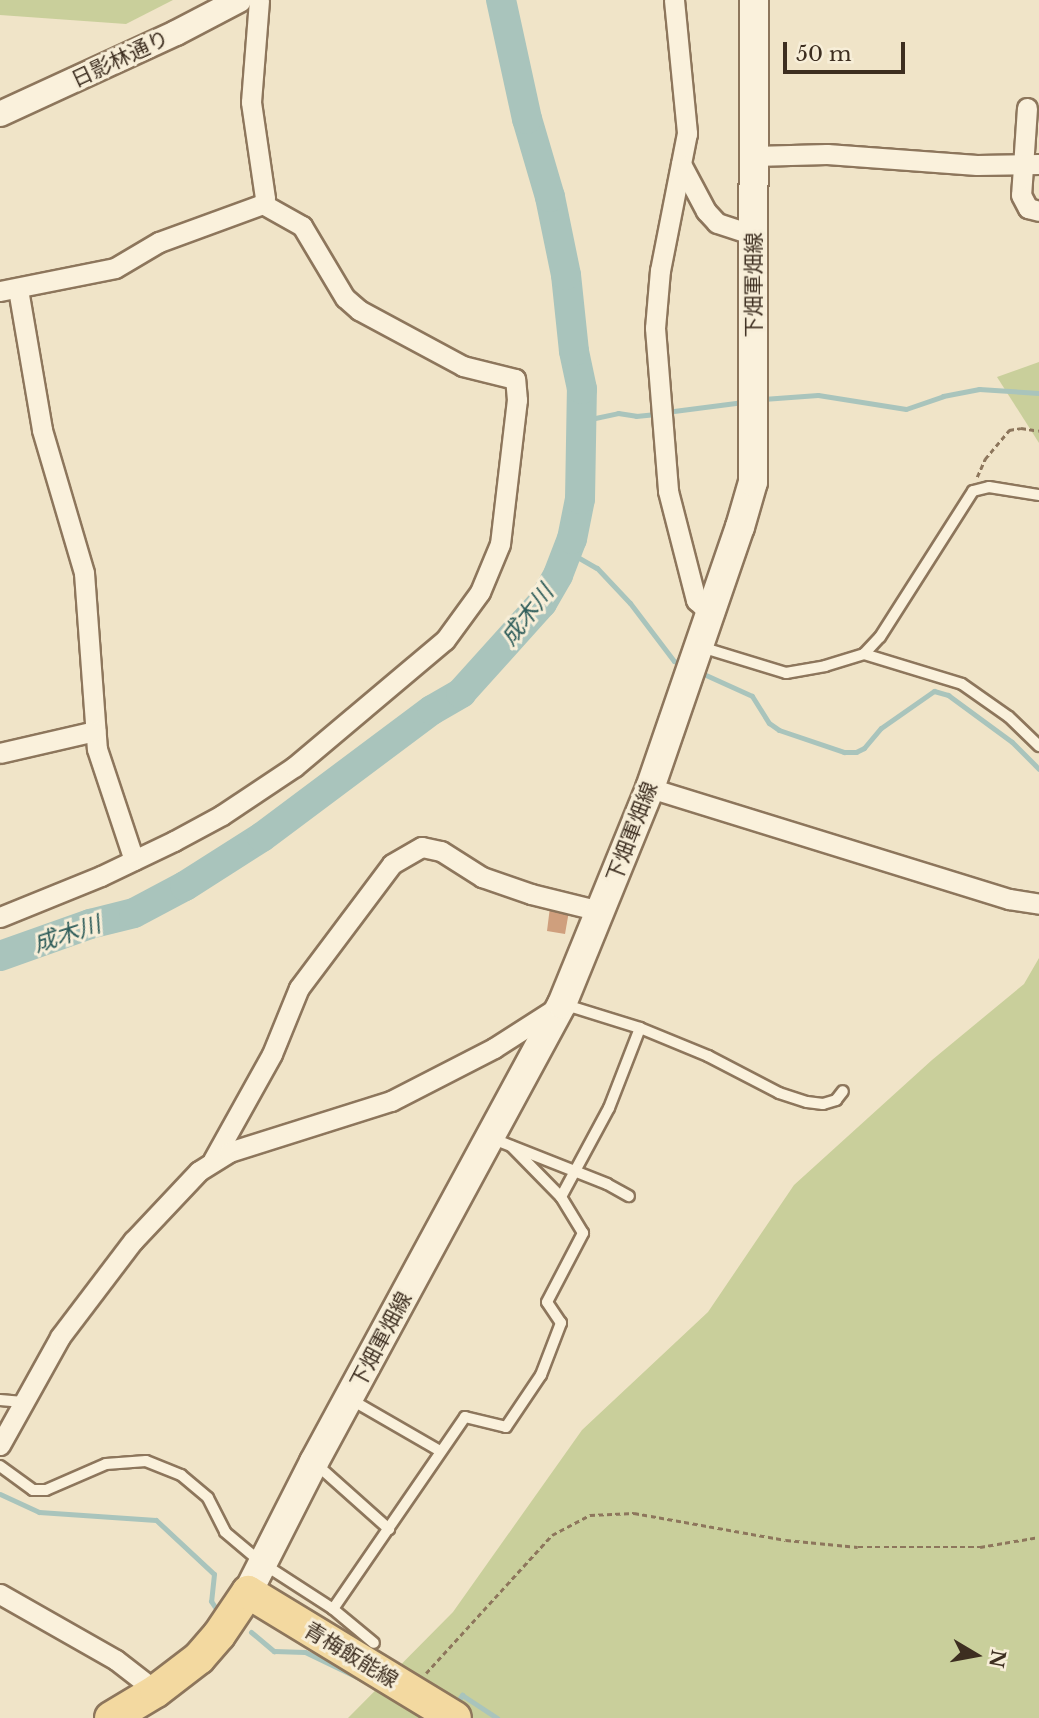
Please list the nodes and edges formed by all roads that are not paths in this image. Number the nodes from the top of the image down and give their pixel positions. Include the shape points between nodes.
1 (239, 0) edge
2 (259, 0) edge
3 (674, 0) edge
4 (754, 0) edge
5 (1027, 108) dead end
6 (0, 114) edge
7 (754, 156) junction
8 (681, 164) junction
9 (1031, 164) edge
10 (263, 204) junction
11 (1039, 211) edge
12 (754, 235) junction
13 (9, 290) edge
14 (1039, 495) edge
15 (710, 613) junction
16 (699, 646) junction
17 (864, 654) junction
18 (95, 731) junction
19 (1039, 746) edge
20 (0, 753) edge
21 (650, 788) junction
22 (134, 860) junction
23 (1039, 904) edge
24 (600, 911) junction
25 (0, 917) edge
26 (562, 1004) junction
27 (640, 1028) junction
28 (843, 1091) dead end
29 (501, 1142) junction
30 (211, 1163) junction
31 (575, 1171) junction
32 (629, 1196) dead end
33 (561, 1197) junction
34 (349, 1398) junction
35 (0, 1400) edge
36 (24, 1402) junction
37 (0, 1446) edge
38 (440, 1451) junction
39 (314, 1462) junction
40 (0, 1466) edge
41 (389, 1529) junction
42 (262, 1563) junction
43 (248, 1592) junction
44 (0, 1594) edge
45 (333, 1609) junction
46 (374, 1643) dead end
47 (156, 1691) junction
48 (111, 1718) edge
49 (454, 1718) edge

1 - 6 street, 日影林通り
2 - 10 street via 251,102
3 - 8 street via 687,113
4 - 7 main road, 下畑軍畑線
5 - 9 street
7 - 9 street via 827,154
7 - 12 main road, 下畑軍畑線
8 - 12 street via 717,223
8 - 15 street via 660,270 655,328 668,491 696,600
9 - 11 street via 1024,202
10 - 13 street via 159,242 115,268
10 - 22 street via 302,226 345,298 359,310 463,366 515,379 517,400 500,544 480,592 445,640 279,777 197,829
12 - 15 main road, 下畑軍畑線 via 753,482
13 - 18 street via 42,430 84,573
14 - 17 lane via 989,486 973,491 880,637
15 - 16 main road, 下畑軍畑線
16 - 17 lane via 786,673
16 - 21 main road, 下畑軍畑線
17 - 19 lane via 962,684 1009,717
18 - 20 street
18 - 22 street via 101,766
21 - 23 street via 1009,899
21 - 24 main road, 下畑軍畑線
22 - 25 street
24 - 26 main road, 下畑軍畑線
24 - 30 street via 482,877 441,851 422,847 392,863 299,988 272,1054
26 - 27 lane
26 - 29 main road, 下畑軍畑線
26 - 30 street via 494,1048 391,1101 229,1152
27 - 28 lane via 807,1102 823,1104 836,1100
27 - 31 lane via 609,1108
29 - 31 lane
29 - 33 lane
29 - 34 main road, 下畑軍畑線
30 - 36 street via 133,1241 60,1337
31 - 32 lane
31 - 33 lane
33 - 38 lane via 583,1233 547,1302 561,1323 541,1375 506,1427 465,1417
34 - 38 lane
34 - 39 main road, 下畑軍畑線
35 - 36 lane
36 - 37 street
38 - 41 lane
39 - 41 lane
39 - 42 main road, 下畑軍畑線
40 - 42 lane via 33,1490 46,1490 106,1464 146,1461 181,1475 208,1498 225,1532
41 - 45 lane
42 - 43 main road, 下畑軍畑線
42 - 45 lane
43 - 47 main road via 199,1658
43 - 49 main road, 青梅飯能線
44 - 47 street via 116,1660
45 - 46 lane
47 - 48 main road

